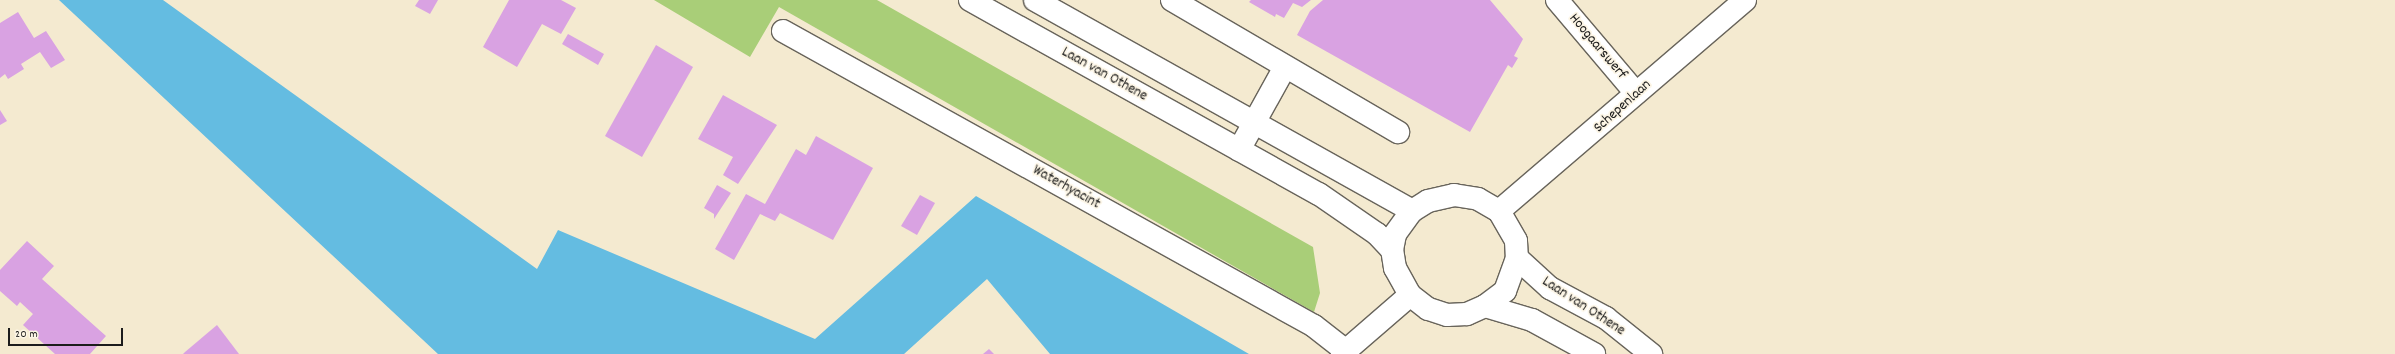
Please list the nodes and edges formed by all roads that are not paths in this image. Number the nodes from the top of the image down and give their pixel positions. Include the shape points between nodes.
1 (970, 0) edge
2 (1035, 0) edge
3 (1172, 0) edge
4 (1557, 0) edge
5 (1745, 0) edge
6 (783, 31) dead end
7 (1285, 67) junction
8 (1636, 93) junction
9 (1254, 122) junction
10 (1398, 132) dead end
11 (1238, 150) junction
12 (1412, 210) junction
13 (1499, 211) junction
14 (1392, 250) junction
15 (1517, 258) junction
16 (1410, 295) junction
17 (1485, 306) junction
18 (1344, 352) edge
19 (1594, 354) edge
20 (1651, 354) edge

1 - 11 street, Laan van Othene
2 - 9 street
3 - 7 street
4 - 8 street, Hoogaarswerf
5 - 8 street, Schepenlaan
6 - 18 street, Waterhyacint via 1314,326
7 - 9 street
7 - 10 street
8 - 13 street, Schepenlaan
9 - 11 street
9 - 12 street
11 - 14 street, Laan van Othene via 1348,213
12 - 13 street via 1428,201 1454,195 1478,199
12 - 14 street via 1395,234
13 - 15 street via 1516,241
14 - 16 street via 1395,268
15 - 17 street via 1505,291
15 - 20 street, Laan van Othene via 1550,288 1606,318
16 - 17 street via 1428,309 1447,315 1467,314
16 - 18 street, Waterhyacint
17 - 19 street via 1532,320

